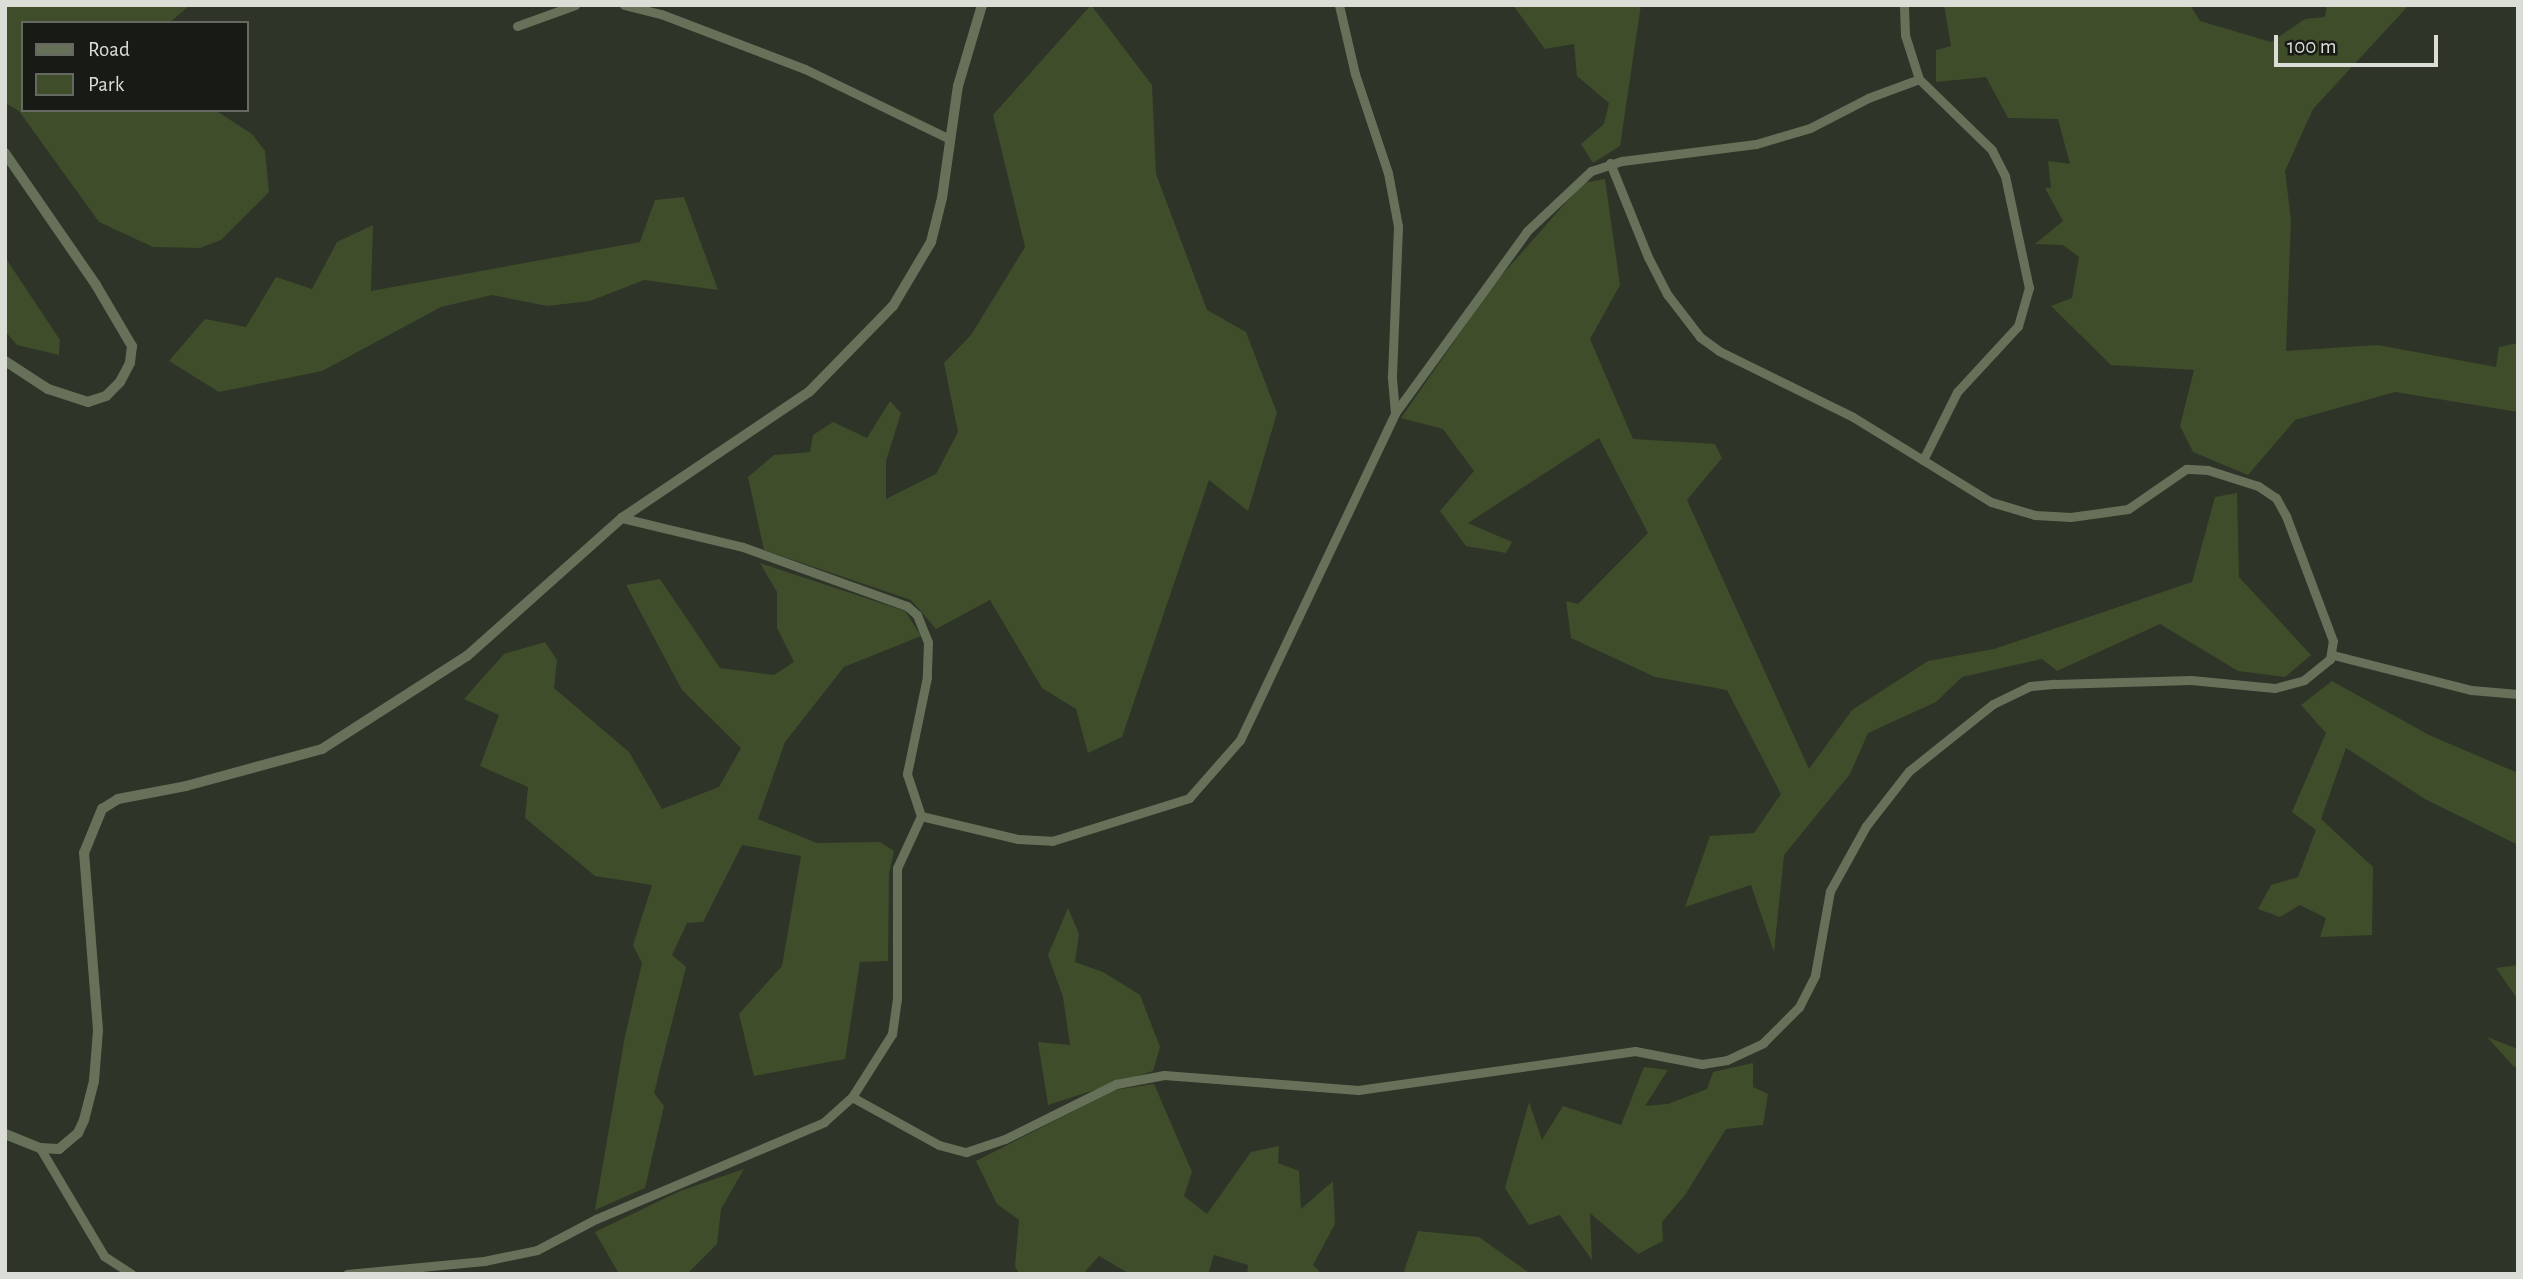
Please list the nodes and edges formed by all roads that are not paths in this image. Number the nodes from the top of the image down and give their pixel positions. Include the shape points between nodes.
1 (575, 5) edge
2 (624, 5) edge
3 (982, 5) edge
4 (1339, 5) edge
5 (1904, 5) edge
6 (517, 26) dead end
7 (1911, 65) junction
8 (1919, 79) junction
9 (1901, 84) junction
10 (948, 138) junction
11 (5, 153) edge
12 (1610, 163) junction
13 (5, 361) edge
14 (1395, 413) junction
15 (1923, 460) junction
16 (621, 518) junction
17 (2333, 654) junction
18 (2518, 694) edge
19 (921, 816) junction
20 (852, 1097) junction
21 (5, 1134) edge
22 (40, 1147) junction
23 (132, 1274) edge
24 (347, 1274) edge

1 - 6 street
2 - 10 street via 661,14 804,69
3 - 10 street
4 - 14 street via 1355,74 1388,173 1398,226 1392,376
5 - 7 street
7 - 8 street
7 - 9 street
8 - 9 street
8 - 15 street via 1992,150 2015,212 2029,288 2018,326 1957,392
9 - 12 street via 1810,128 1756,144
10 - 16 street via 942,198 931,242 893,306 785,412
11 - 13 street via 132,346 120,382 106,396 88,402 48,389
12 - 14 street via 1576,182 1527,231
12 - 15 street via 1667,294 1700,337
14 - 19 street via 1250,724 1199,790 1164,809 1052,841 1018,839
15 - 17 street via 1991,502 2035,515 2071,517 2128,509 2186,469 2208,470 2258,486 2281,504 2333,641
16 - 19 street via 743,547 888,599 917,615 928,642 926,677 907,774
16 - 22 street via 485,642 322,749 187,786 118,799 102,809 84,853 98,1030 94,1081 78,1133 59,1149
17 - 18 street via 2471,690
17 - 20 street via 2304,680 2288,686 2191,680 2055,684 2030,687 1982,711 1909,771 1847,856 1830,891 1815,975 1799,1007 1763,1043 1727,1060 1702,1064 1635,1051 1358,1090 1164,1075 1116,1084 1004,1139 966,1152 939,1145
19 - 20 street via 897,868 894,1025
20 - 24 street via 824,1122 786,1142 685,1180 537,1250 498,1259
21 - 22 street
22 - 23 street via 104,1256

